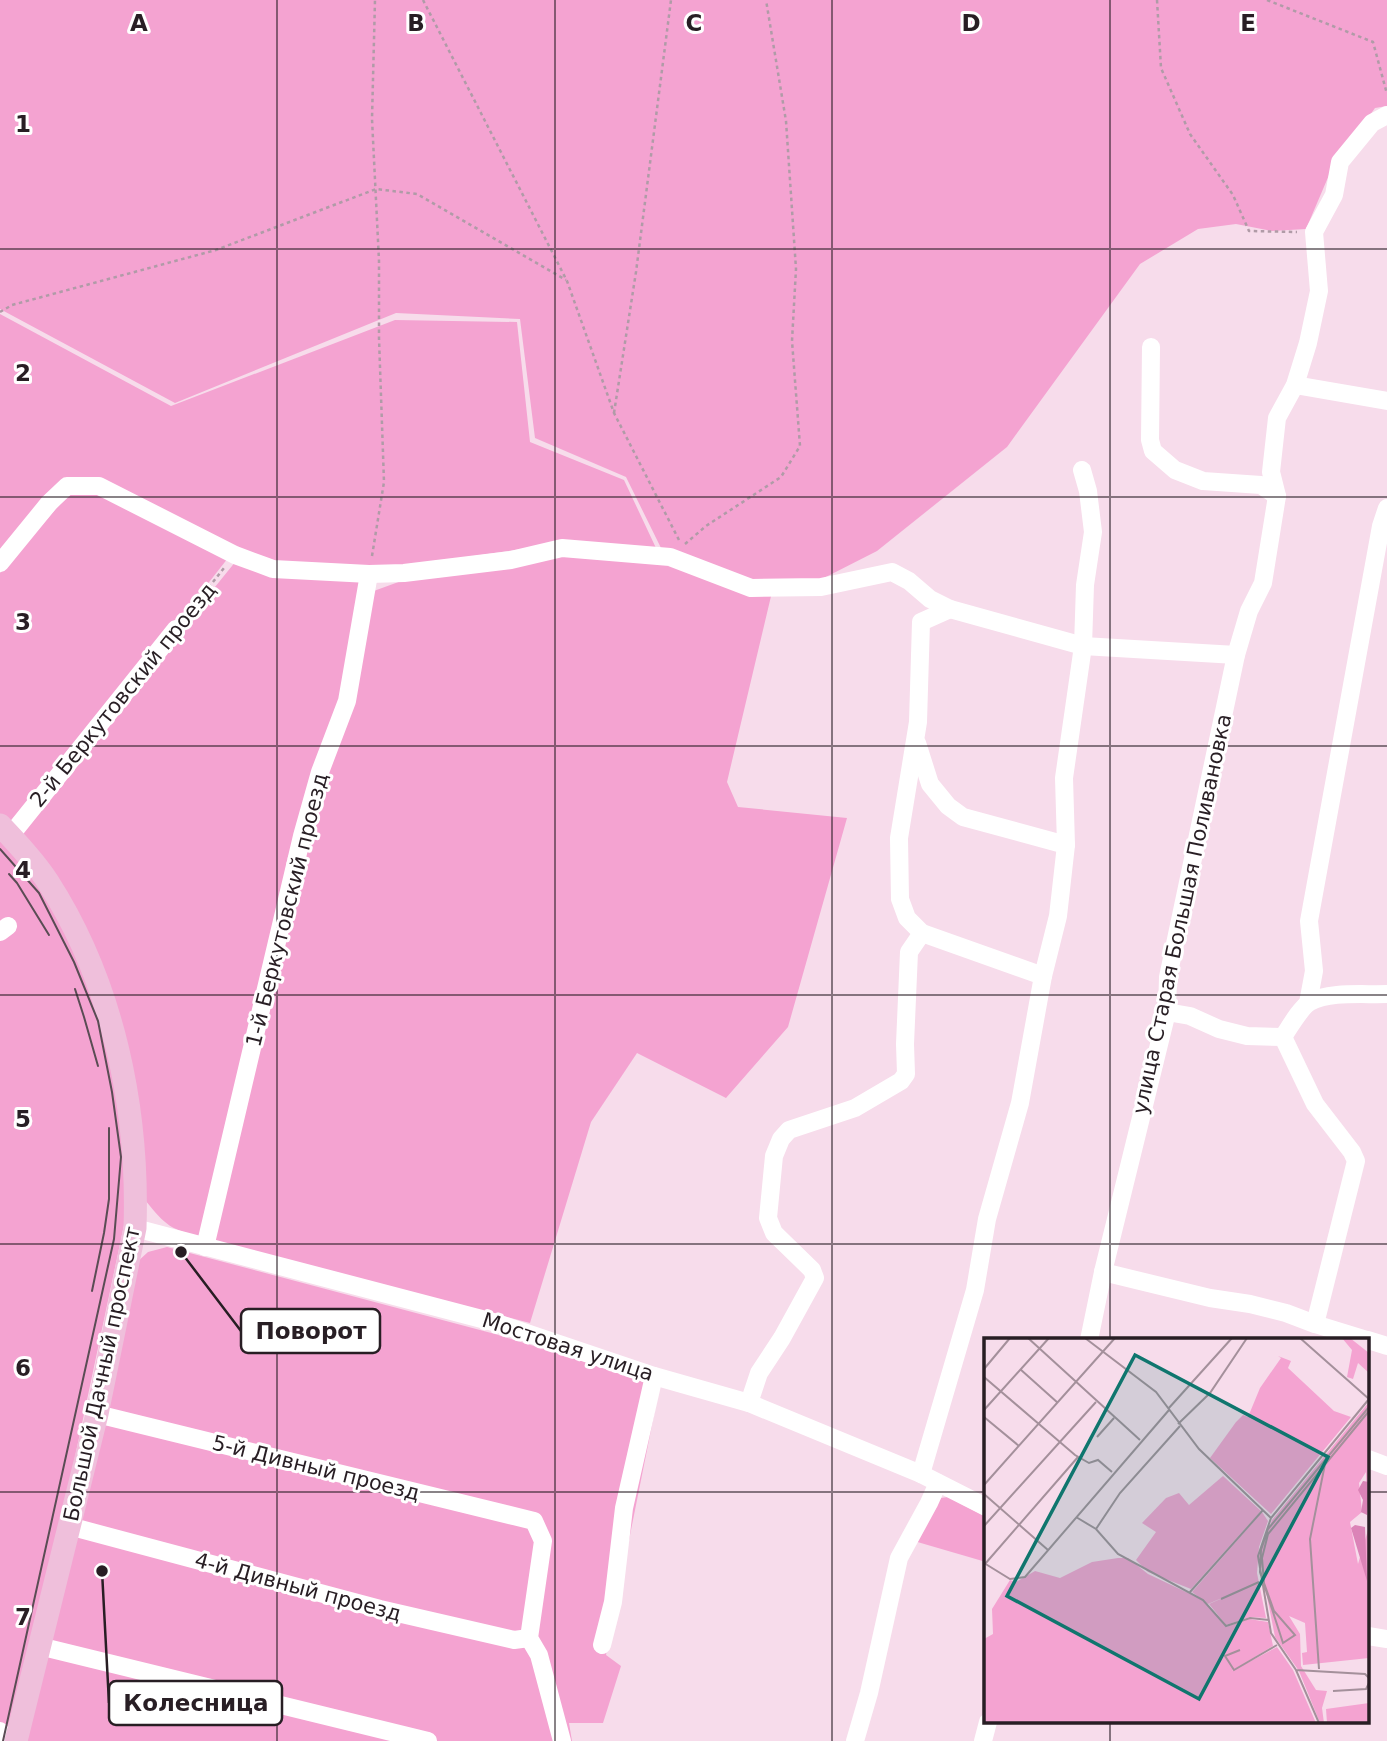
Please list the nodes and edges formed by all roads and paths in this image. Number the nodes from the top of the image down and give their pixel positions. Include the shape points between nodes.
1 (375, 0) edge
2 (423, 0) edge
3 (671, 0) edge
4 (766, 0) edge
5 (1157, 0) edge
6 (1267, 0) edge
7 (1387, 94) edge
8 (1379, 119) edge
9 (376, 189) junction
10 (1314, 232) junction
11 (568, 281) junction
12 (0, 312) edge
13 (1151, 347) dead end
14 (1295, 386) junction
15 (1387, 401) edge
16 (614, 413) junction
17 (1082, 470) dead end
18 (1277, 496) junction
19 (1387, 508) edge
20 (235, 555) junction
21 (0, 563) edge
22 (369, 573) junction
23 (950, 609) junction
24 (176, 629) joint
25 (1083, 646) junction
26 (1236, 655) junction
27 (916, 740) junction
28 (5, 831) edge
29 (1066, 845) junction
30 (922, 933) junction
31 (1043, 976) junction
32 (1387, 994) edge
33 (1308, 1003) junction
34 (1167, 1012) junction
35 (1283, 1037) junction
36 (135, 1228) junction
37 (205, 1247) junction
38 (1103, 1272) junction
39 (1315, 1324) junction
40 (1093, 1338) edge
41 (1361, 1338) edge
42 (1370, 1341) edge
43 (1387, 1346) edge
44 (654, 1376) junction
45 (749, 1403) junction
46 (97, 1415) junction
47 (1370, 1460) edge
48 (1387, 1466) edge
49 (920, 1474) junction
50 (938, 1483) junction
51 (984, 1506) edge
52 (69, 1526) junction
53 (529, 1638) junction
54 (602, 1645) dead end
55 (39, 1646) junction
56 (987, 1724) edge
57 (0, 1731) edge
58 (5, 1741) edge
59 (16, 1741) edge
60 (428, 1741) edge
61 (562, 1741) edge
62 (855, 1741) edge
63 (983, 1741) edge

1 - 9 path via 372,119
2 - 11 path
3 - 16 path
4 - 16 path via 787,135 796,269 792,341 800,446 781,477 682,546
5 - 10 path via 1161,68 1190,134 1233,195 1249,231
6 - 7 path via 1373,42
8 - 10 street via 1340,162 1334,195
9 - 11 path via 416,194
9 - 12 path via 216,250
9 - 22 path via 384,482
10 - 14 street, улица Старая Большая Поливановка via 1320,290
11 - 16 path
13 - 18 street via 1153,451 1174,470 1203,481 1261,485
14 - 15 street
14 - 18 street, улица Старая Большая Поливановка via 1277,418 1271,472
17 - 25 street via 1093,531
18 - 26 street, улица Старая Большая Поливановка via 1263,583
19 - 33 street via 1309,921 1314,971
20 - 21 street via 99,486 67,486
20 - 22 street via 273,569
20 - 24 path, 2-й Беркутовский проезд
22 - 23 street via 511,560 562,548 670,557 751,588 821,587 892,572
22 - 37 street, 1-й Беркутовский проезд via 347,701 302,836
23 - 25 street
23 - 27 street via 921,622
24 - 28 street, 2-й Беркутовский проезд
25 - 26 street
25 - 29 street via 1064,778
26 - 34 street, улица Старая Большая Поливановка via 1167,977
27 - 29 street via 930,783 963,817
27 - 30 street via 899,838 900,899 907,918
28 - 36 main road, Большой Дачный проспект via 47,881 96,979 128,1097 135,1158
29 - 31 street via 1058,916
30 - 31 street
30 - 45 street via 909,952 906,1074 855,1108 789,1130 774,1156 768,1218 774,1233 815,1278 759,1373
31 - 49 street via 1020,1103 987,1219 975,1290
32 - 33 street via 1340,995
33 - 35 street
34 - 35 street via 1247,1036
34 - 38 street, улица Старая Большая Поливановка
35 - 39 street via 1315,1104 1356,1161
36 - 37 street, Мостовая улица
36 - 46 main road, Большой Дачный проспект
37 - 44 street, Мостовая улица via 497,1322
38 - 39 street via 1250,1304
38 - 40 street, улица Старая Большая Поливановка
39 - 41 street
42 - 43 street
44 - 45 street, Мостовая улица
44 - 54 street via 624,1508 613,1602
45 - 49 street, Мостовая улица
46 - 52 main road, Большой Дачный проспект
46 - 53 street, 5-й Дивный проезд via 534,1521 543,1541
47 - 48 street
49 - 50 street, Мостовая улица
50 - 51 street, Мостовая улица
50 - 62 street via 899,1558
52 - 53 street, 4-й Дивный проезд via 380,1609 514,1640
52 - 55 main road, Большой Дачный проспект
53 - 61 street via 539,1655
55 - 59 main road, Большой Дачный проспект
55 - 60 street
56 - 63 street
57 - 58 street

